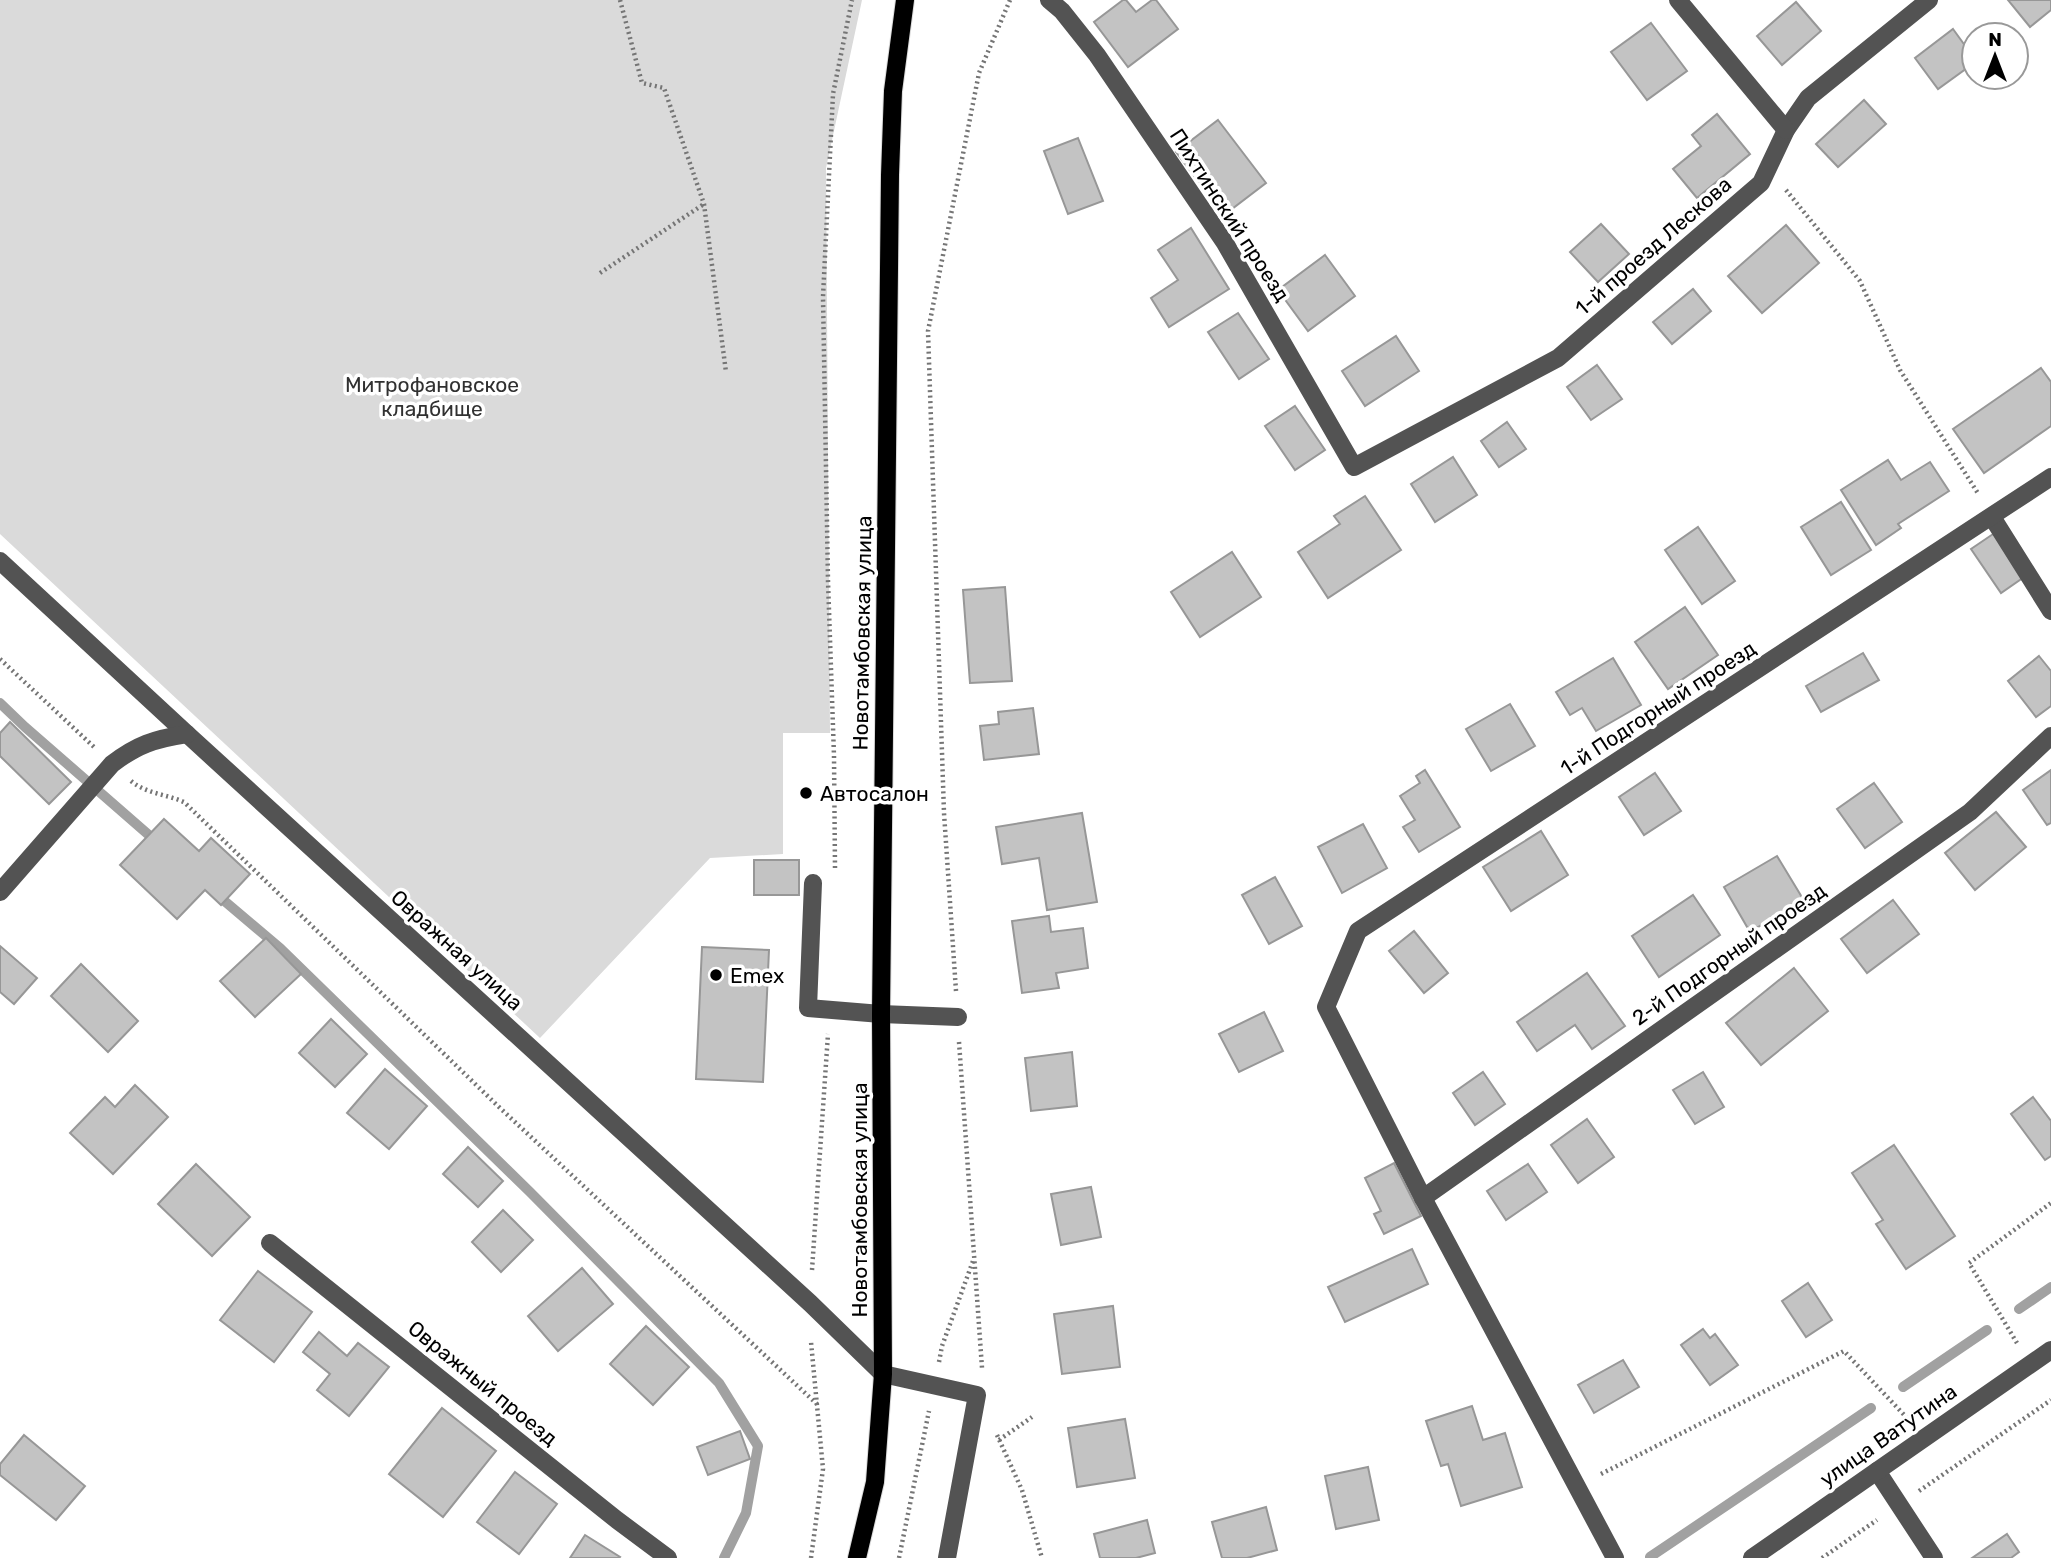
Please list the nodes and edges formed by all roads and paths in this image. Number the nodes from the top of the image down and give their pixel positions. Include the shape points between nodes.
1 (620, 0) edge
2 (852, 0) edge
3 (905, 0) edge
4 (1010, 0) edge
5 (1049, 0) edge
6 (1678, 0) edge
7 (1929, 0) edge
8 (1786, 130) junction
9 (1772, 164) junction
10 (704, 204) junction
11 (600, 273) dead end
12 (726, 372) dead end
13 (1354, 467) joint
14 (2051, 477) edge
15 (1992, 517) junction
16 (0, 561) edge
17 (2051, 611) edge
18 (0, 659) edge
19 (187, 734) junction
20 (2051, 736) edge
21 (112, 764) junction
22 (835, 881) dead end
23 (813, 883) dead end
24 (0, 892) edge
25 (830, 1010) junction
26 (881, 1014) junction
27 (958, 1017) junction
28 (1423, 1198) junction
29 (2051, 1203) edge
30 (270, 1243) dead end
31 (810, 1303) junction
32 (2051, 1350) edge
33 (2030, 1364) junction
34 (883, 1374) junction
35 (977, 1395) junction
36 (2051, 1400) edge
37 (818, 1405) junction
38 (1032, 1417) dead end
39 (1925, 1438) junction
40 (999, 1440) junction
41 (1877, 1471) junction
42 (1577, 1487) junction
43 (1899, 1504) junction
44 (668, 1558) edge
45 (811, 1558) edge
46 (857, 1558) edge
47 (947, 1558) edge
48 (1042, 1558) edge
49 (1615, 1558) edge
50 (1752, 1558) edge
51 (1822, 1558) edge
52 (1934, 1558) edge

1 - 10 path via 642,83 664,88
2 - 22 path via 833,94 823,297
3 - 26 main road, Новотамбовская улица via 893,91 890,175
4 - 27 path via 979,73 928,331 944,813
5 - 13 street, Пихтинский проезд via 1097,55 1225,243
6 - 8 street
7 - 8 street, 1-й проезд Лескова via 1808,98
8 - 9 street, 1-й проезд Лескова
9 - 13 street, 1-й проезд Лескова via 1761,183 1558,358
9 - 15 path via 1793,202 1860,281 1900,370
10 - 11 path
10 - 12 path
14 - 15 street, 1-й Подгорный проезд
15 - 17 street
15 - 28 street, 1-й Подгорный проезд via 1358,930 1326,1007
16 - 19 street, Овражная улица
18 - 21 path
19 - 21 street via 161,738
19 - 31 street, Овражная улица
20 - 28 street, 2-й Подгорный проезд via 1970,812
21 - 24 street
21 - 37 path via 137,786 184,802 500,1108
23 - 25 street via 808,1008
25 - 26 street
25 - 31 path
26 - 27 street
26 - 34 main road, Новотамбовская улица
27 - 35 path via 982,1369
28 - 42 street
29 - 33 path via 1969,1263
30 - 44 street, Овражный проезд
31 - 34 street, Овражная улица
31 - 37 path
32 - 33 street, улица Ватутина
33 - 39 street, улица Ватутина
34 - 35 street
34 - 46 main road, Новотамбовская улица via 875,1482
35 - 40 path
35 - 47 street
36 - 43 path
37 - 45 path via 823,1469
38 - 40 path
39 - 41 street, улица Ватутина
39 - 42 path via 1844,1351
40 - 48 path via 1022,1490
41 - 43 street
41 - 50 street, улица Ватутина
42 - 49 street
43 - 51 path
43 - 52 street

